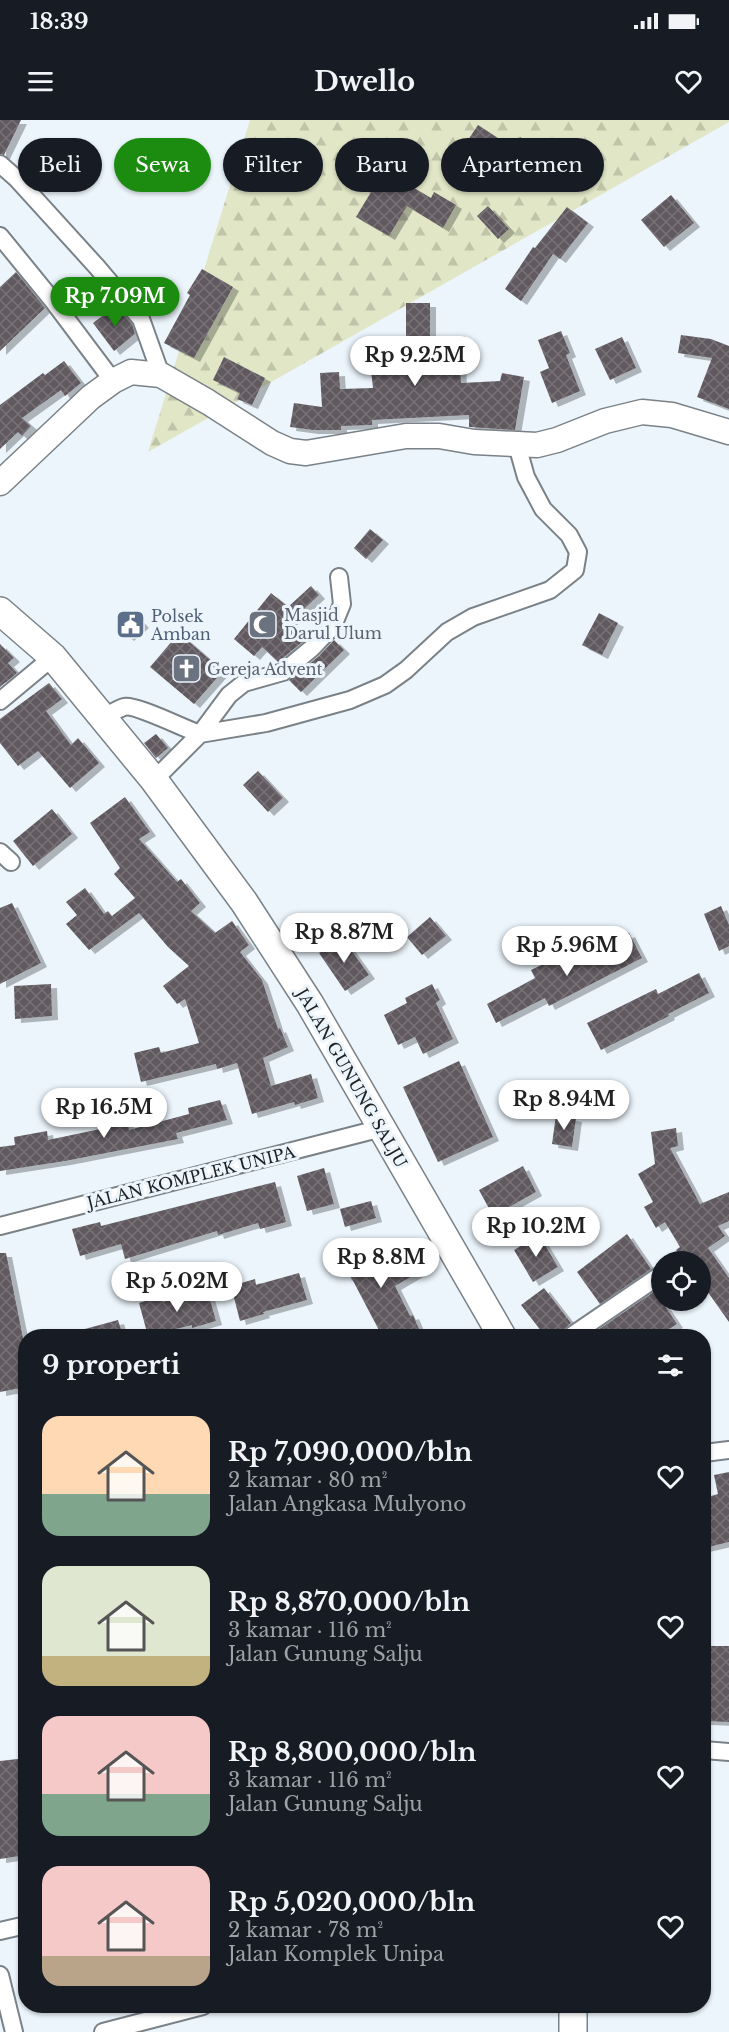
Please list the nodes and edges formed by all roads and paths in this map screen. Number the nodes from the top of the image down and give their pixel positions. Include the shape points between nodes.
1 (0, 164) edge
2 (0, 236) edge
3 (161, 375) junction
4 (113, 381) junction
5 (729, 432) edge
6 (517, 445) junction
7 (0, 483) edge
8 (339, 577) dead end
9 (0, 610) edge
10 (53, 657) junction
11 (0, 701) edge
12 (102, 718) junction
13 (200, 734) junction
14 (154, 780) junction
15 (382, 1128) junction
16 (0, 1226) edge
17 (651, 1282) edge
18 (498, 1329) edge
19 (581, 1329) edge
20 (729, 1450) edge
21 (711, 1452) edge
22 (711, 1750) edge
23 (729, 1752) edge
24 (18, 1927) edge
25 (0, 1931) edge
26 (0, 1975) edge
27 (176, 2013) edge
28 (573, 2013) edge
29 (14, 2032) edge
30 (103, 2032) edge
31 (573, 2032) edge

1 - 3 street via 141,319
2 - 4 street
3 - 4 main road via 131,372
3 - 6 main road via 290,450 306,453 439,435
4 - 7 main road
5 - 6 main road via 672,415 642,412 604,421 557,440
6 - 13 street via 526,477 543,509 569,535 578,552 575,570 550,590 473,617 447,632 385,685 350,700 266,723
8 - 13 street via 342,604 333,626 283,672 244,683 229,695
9 - 10 main road, JALAN GUNUNG SALJU
10 - 11 street
10 - 12 main road, JALAN GUNUNG SALJU
12 - 13 street via 126,706
12 - 14 main road, JALAN GUNUNG SALJU
13 - 14 street
14 - 15 main road, JALAN GUNUNG SALJU via 244,902 310,1004
15 - 16 street, JALAN KOMPLEK UNIPA
15 - 18 main road, JALAN GUNUNG SALJU
17 - 19 street
20 - 21 street
22 - 23 street
24 - 25 street
26 - 29 street
27 - 30 street
28 - 31 main road

